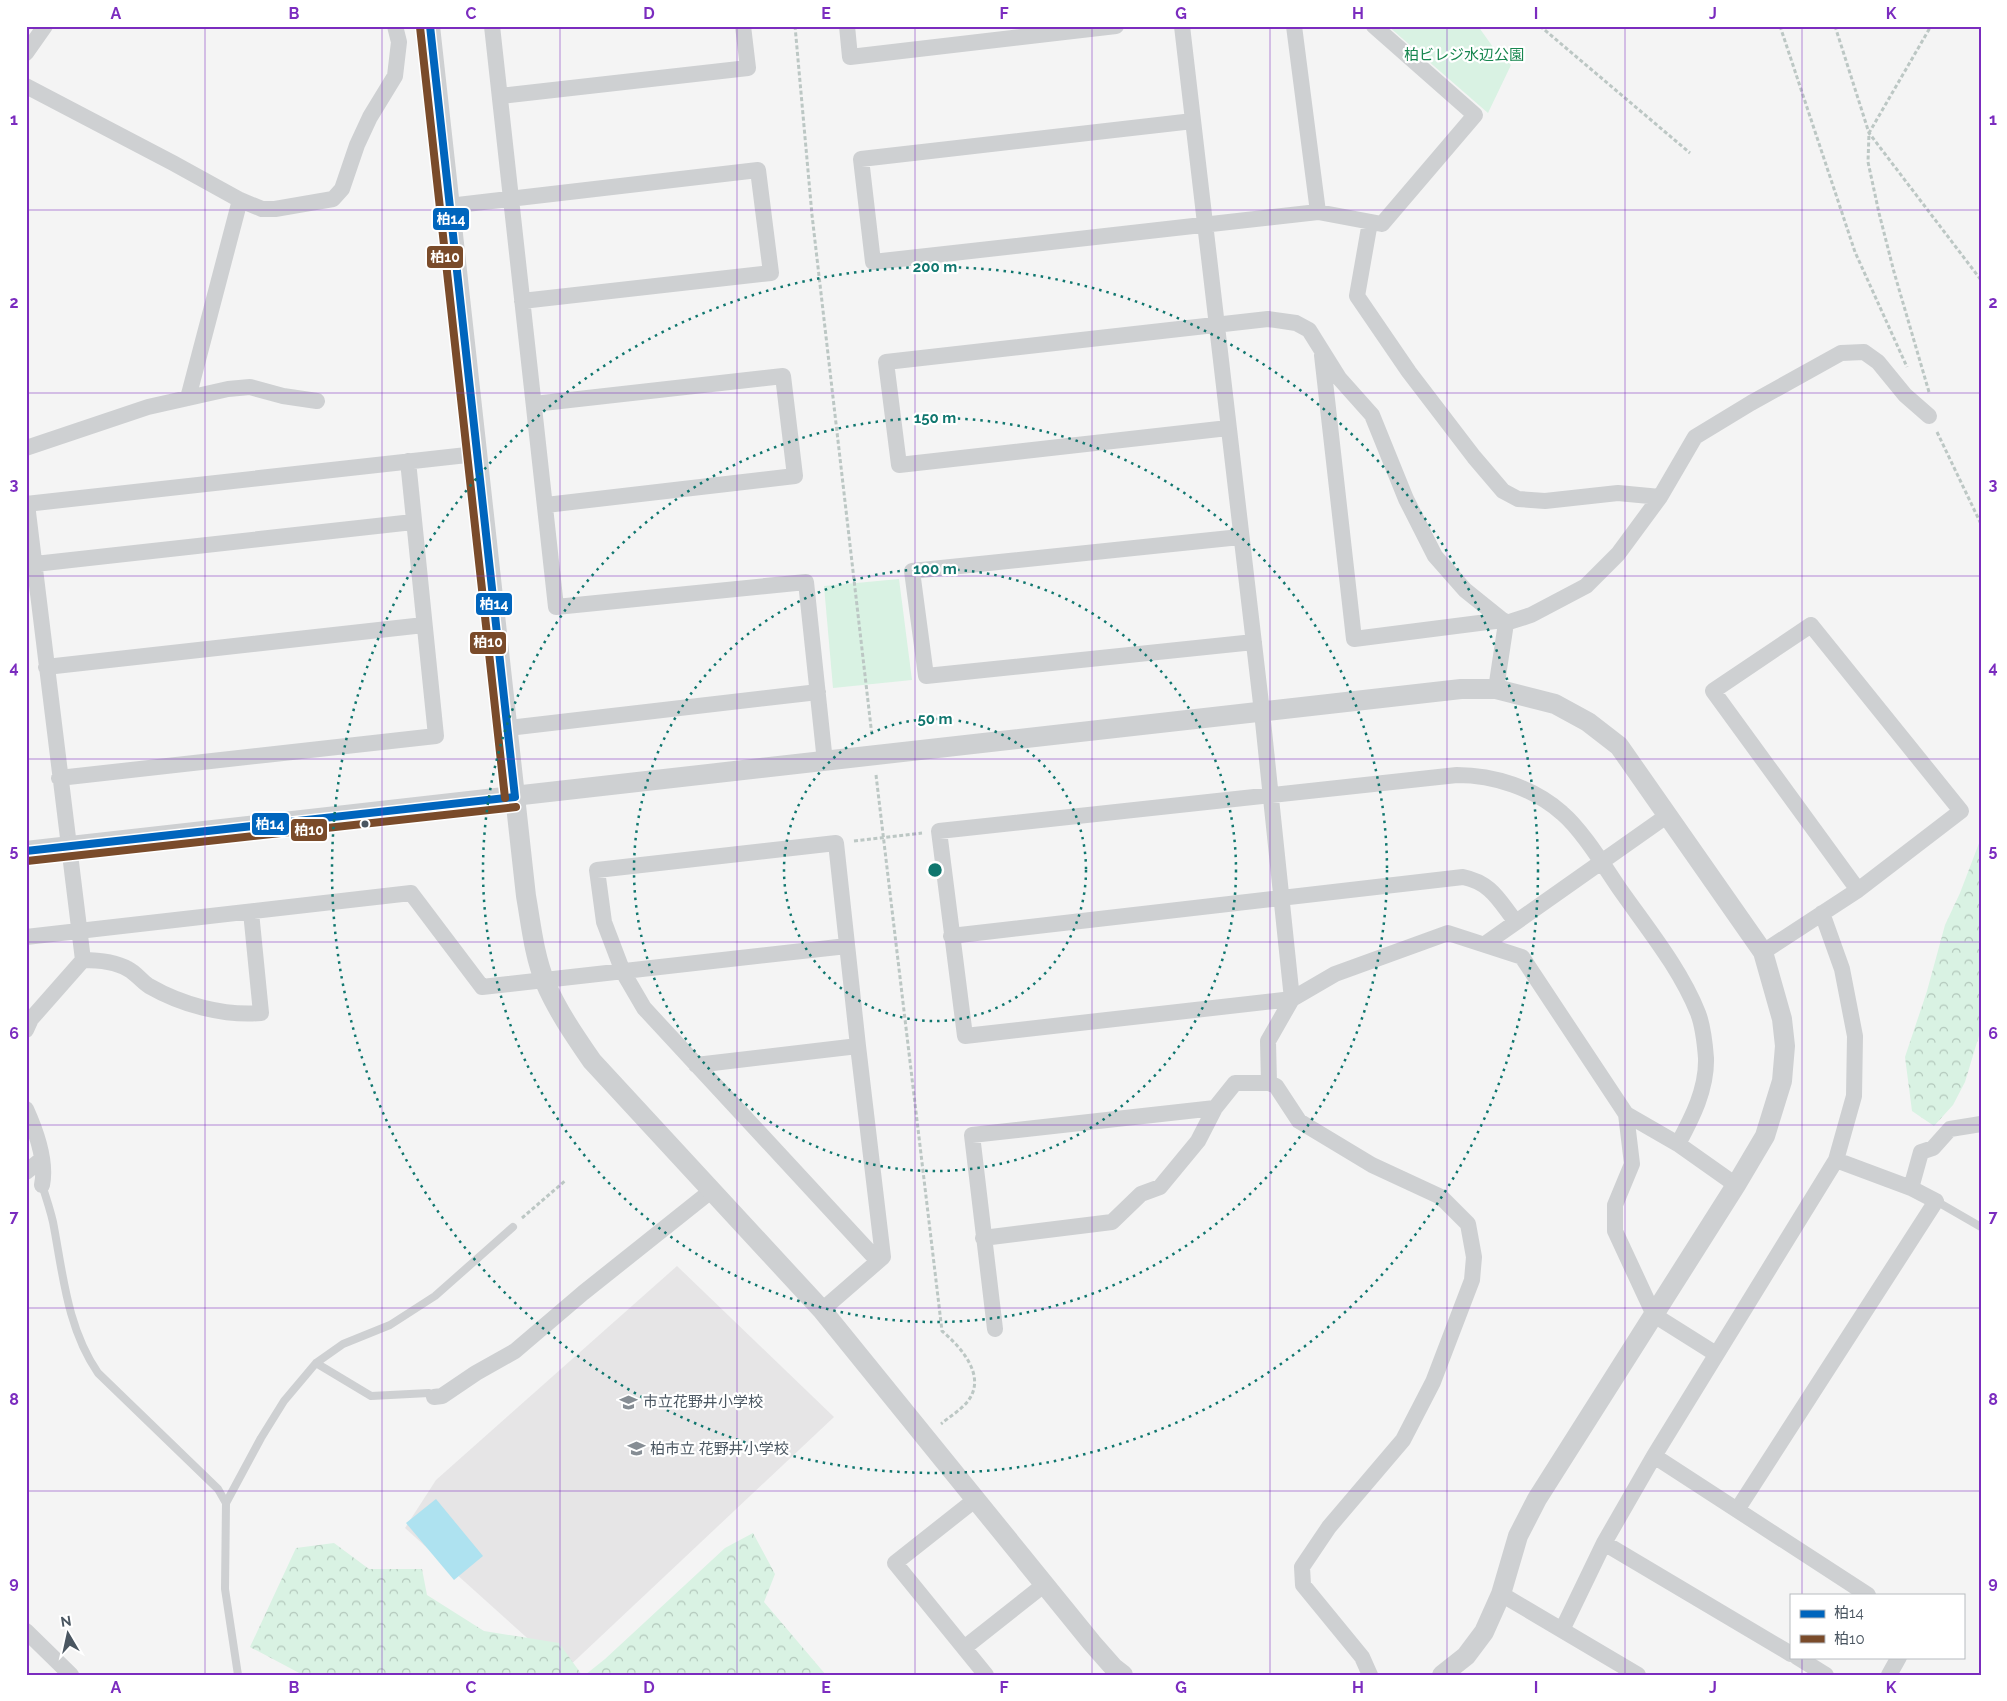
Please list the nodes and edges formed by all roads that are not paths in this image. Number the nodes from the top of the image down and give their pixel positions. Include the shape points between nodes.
1 (45, 26) edge
2 (395, 26) edge
3 (430, 26) edge
4 (492, 26) edge
5 (743, 26) edge
6 (846, 26) edge
7 (1116, 26) edge
8 (1182, 26) edge
9 (1294, 26) edge
10 (1374, 26) edge
11 (26, 53) edge
12 (26, 86) edge
13 (500, 96) junction
14 (1193, 121) junction
15 (511, 198) junction
16 (240, 200) junction
17 (450, 206) junction
18 (1318, 212) junction
19 (1370, 222) junction
20 (1205, 224) junction
21 (522, 301) junction
22 (1216, 326) junction
23 (1321, 350) junction
24 (188, 398) junction
25 (317, 401) dead end
26 (534, 404) junction
27 (1929, 416) road end
28 (1228, 428) junction
29 (26, 448) edge
30 (476, 454) junction
31 (408, 461) junction
32 (1660, 497) junction
33 (27, 504) edge
34 (546, 505) junction
35 (413, 522) junction
36 (1240, 537) junction
37 (35, 564) junction
38 (1505, 622) junction
39 (424, 625) junction
40 (1254, 642) junction
41 (46, 667) junction
42 (1496, 689) junction
43 (818, 692) junction
44 (1262, 712) junction
45 (508, 728) junction
46 (825, 762) junction
47 (59, 778) junction
48 (1270, 795) junction
49 (515, 796) junction
50 (1668, 815) junction
51 (68, 846) junction
52 (26, 851) edge
53 (1601, 862) junction
54 (1858, 890) junction
55 (1281, 897) junction
56 (251, 912) junction
57 (1822, 913) junction
58 (1516, 922) junction
59 (78, 931) junction
60 (951, 936) junction
61 (26, 937) edge
62 (1486, 944) junction
63 (847, 946) junction
64 (1763, 952) junction
65 (83, 960) junction
66 (623, 972) junction
67 (544, 980) junction
68 (1292, 999) junction
69 (26, 1030) edge
70 (858, 1046) junction
71 (696, 1065) junction
72 (1269, 1083) junction
73 (1216, 1108) junction
74 (26, 1109) edge
75 (1626, 1114) junction
76 (1981, 1124) edge
77 (1678, 1144) junction
78 (42, 1159) junction
79 (1836, 1160) junction
80 (26, 1172) edge
81 (42, 1185) joint
82 (1736, 1185) junction
83 (1911, 1188) junction
84 (711, 1191) junction
85 (1936, 1202) junction
86 (512, 1227) road end
87 (1981, 1227) edge
88 (983, 1238) junction
89 (497, 1241) junction
90 (504, 1248) dead end
91 (878, 1261) junction
92 (822, 1310) junction
93 (1654, 1315) junction
94 (995, 1329) dead end
95 (1716, 1354) junction
96 (316, 1362) junction
97 (434, 1397) joint
98 (1654, 1456) junction
99 (976, 1499) junction
100 (226, 1503) junction
101 (1737, 1510) junction
102 (1604, 1543) junction
103 (1044, 1584) junction
104 (1501, 1594) junction
105 (1866, 1594) edge
106 (1562, 1630) junction
107 (26, 1631) edge
108 (964, 1648) junction
109 (1790, 1653) edge
110 (1799, 1658) edge
111 (1899, 1658) edge
112 (71, 1675) edge
113 (238, 1675) edge
114 (986, 1675) edge
115 (1123, 1675) edge
116 (1370, 1675) edge
117 (1442, 1675) edge
118 (1638, 1675) edge
119 (1826, 1675) edge
120 (1889, 1675) edge

1 - 11 street
2 - 16 street via 399,42 395,76 370,117 342,189 333,199 275,209 262,209
3 - 17 street
4 - 13 street
5 - 13 street via 748,68
6 - 7 street via 850,57
8 - 14 street
9 - 18 street
10 - 19 street via 1475,115 1382,224
12 - 16 street
13 - 15 street
14 - 20 street
14 - 20 street via 862,159 873,262
15 - 17 street
15 - 21 street
15 - 21 street via 758,170 771,273
16 - 24 street
17 - 30 street
18 - 19 street
18 - 20 street
19 - 32 street via 1357,296 1409,372 1503,491 1518,499 1545,501 1618,493
20 - 22 street
21 - 26 street
22 - 23 street via 1268,319 1296,323 1309,330
22 - 28 street
22 - 28 street via 886,362 899,465
23 - 38 street via 1339,378 1372,414 1406,499 1435,556 1465,590
23 - 38 street via 1354,639
24 - 25 street via 228,388 250,387
24 - 29 street via 148,407
26 - 34 street
26 - 34 street via 783,376 795,476
27 - 32 street via 1878,362 1864,352 1841,353 1695,437
28 - 36 street
30 - 31 street
30 - 45 street
31 - 33 street
31 - 35 street
32 - 38 street via 1618,554 1586,586 1531,615
33 - 37 street
34 - 43 street via 556,607 806,582
35 - 37 street
35 - 39 street
36 - 40 street
36 - 40 street via 912,571 926,676
37 - 41 street
38 - 42 street
39 - 41 street
39 - 47 street via 436,736
40 - 44 street
41 - 47 street
42 - 44 street via 1461,689
42 - 50 street via 1556,704 1588,722 1619,746
43 - 45 street
43 - 46 street
44 - 46 street
44 - 48 street
45 - 49 street
46 - 49 street
47 - 51 street
48 - 53 street via 1457,775 1498,779 1548,802 1563,814
48 - 55 street
48 - 60 street via 939,831
49 - 51 street
49 - 67 street via 531,929
50 - 53 street
50 - 64 street
51 - 52 street
51 - 59 street
53 - 58 street
53 - 77 street via 1682,980 1699,1015 1706,1059 1703,1082 1696,1110
54 - 54 street via 1713,691 1811,625 1961,811
54 - 57 street
55 - 58 street via 1463,877 1488,886
55 - 60 street
55 - 68 street
56 - 59 street
56 - 65 street via 261,1013 243,1014 191,1005 148,985 128,969 103,960
56 - 67 street via 412,893 482,987
57 - 64 street
57 - 79 street via 1842,969 1855,1036 1854,1096
58 - 62 street
59 - 61 street
59 - 65 street
60 - 68 street via 964,1036
62 - 68 street via 1448,932 1335,974
62 - 75 street via 1522,957
63 - 66 street
63 - 66 street via 836,843 597,870 604,922
63 - 70 street
64 - 82 street via 1782,1019 1786,1046 1782,1081 1765,1136
65 - 69 street via 31,1018
66 - 67 street
66 - 71 street via 644,1008
67 - 84 street via 564,1021 592,1061
68 - 72 street via 1268,1041
70 - 71 street
70 - 91 street via 883,1257
71 - 91 street
72 - 73 street via 1236,1083
72 - 116 street via 1276,1086 1298,1121 1372,1165 1442,1197 1468,1224 1474,1257 1467,1298 1433,1382 1403,1440 1329,1527 1302,1567 1303,1585 1362,1658
73 - 88 street via 1198,1141 1160,1187 1141,1194 1112,1222
73 - 88 street via 972,1135
74 - 78 street
75 - 77 street
75 - 93 street via 1632,1164 1615,1205 1615,1231
76 - 83 street via 1950,1130 1933,1148 1921,1152
77 - 82 street
78 - 80 street
78 - 81 street via 45,1172
79 - 83 street
79 - 95 street
81 - 100 lane via 52,1219 67,1304 86,1356 98,1373 218,1489
82 - 93 street
83 - 85 street
84 - 92 street
84 - 97 street via 515,1351 442,1396
85 - 87 lane
85 - 101 street
86 - 89 lane
88 - 94 street
89 - 90 lane
89 - 96 lane via 435,1296 390,1325 343,1344
91 - 92 street
92 - 99 street
93 - 95 street
93 - 104 street via 1537,1499 1518,1536
95 - 98 street
96 - 97 lane via 371,1396 429,1393
96 - 100 lane via 261,1438
98 - 101 street
98 - 102 street
99 - 103 street
99 - 108 street via 896,1563
100 - 113 lane via 225,1589
101 - 105 street
102 - 106 street
102 - 109 street
103 - 108 street
103 - 115 street
104 - 106 street
104 - 117 street via 1484,1632 1466,1656
106 - 118 street
107 - 112 street
108 - 114 street
110 - 119 street
111 - 120 street

